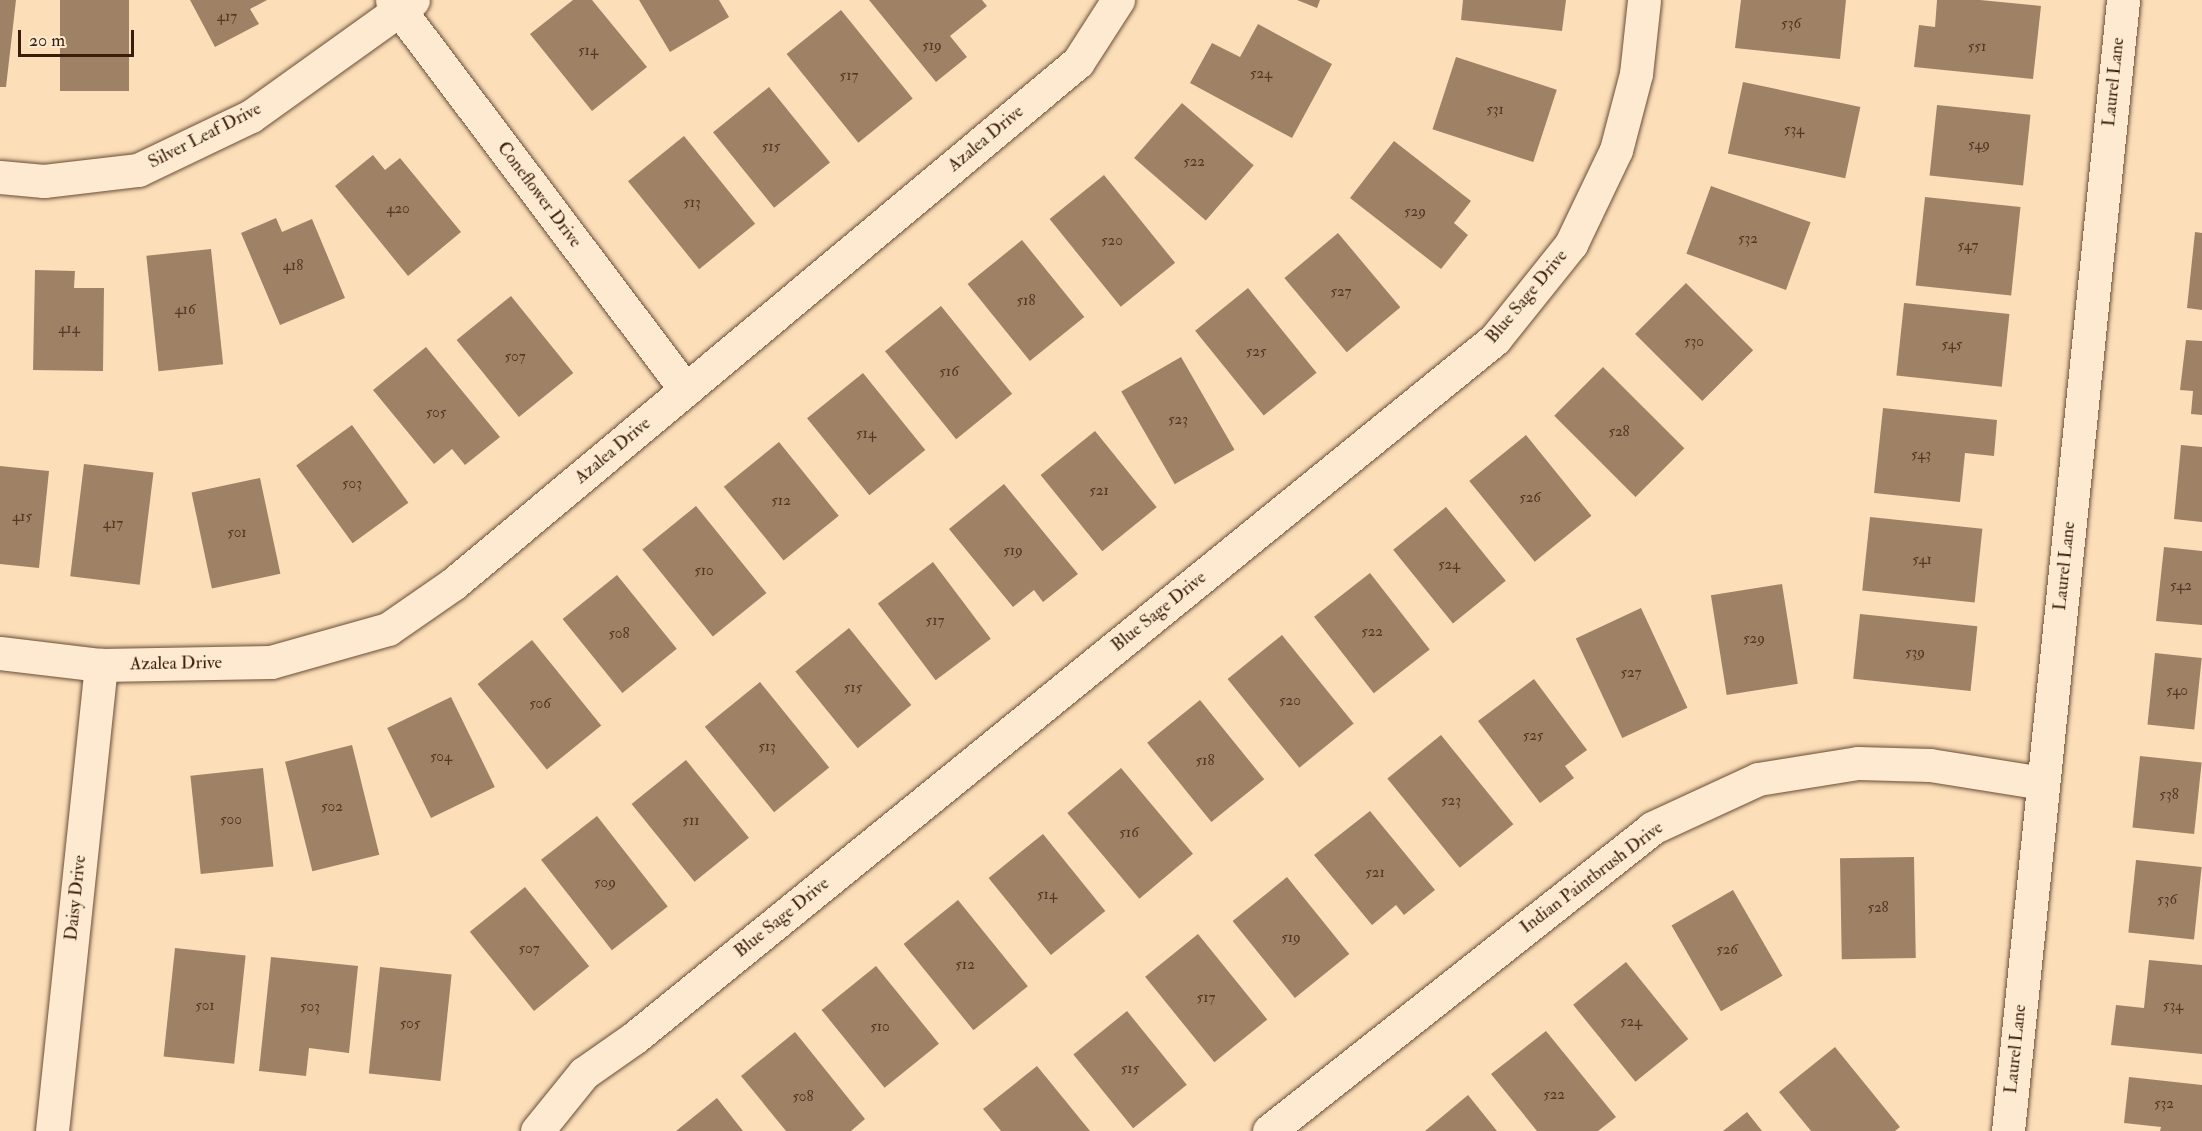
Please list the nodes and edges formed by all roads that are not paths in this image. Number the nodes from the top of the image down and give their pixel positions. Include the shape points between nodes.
1 (1118, 0) edge
2 (1644, 0) edge
3 (2123, 0) edge
4 (402, 4) edge
5 (0, 177) edge
6 (686, 390) junction
7 (0, 653) edge
8 (101, 665) junction
9 (2043, 783) junction
10 (52, 1131) edge
11 (537, 1131) edge
12 (1269, 1131) edge
13 (2008, 1131) edge

1 - 6 street, Azalea Drive via 1078,62
2 - 11 street, Blue Sage Drive via 1636,74 1616,150 1571,244 1495,339 634,1038 584,1073
3 - 9 street, Laurel Lane
4 - 5 street, Silver Leaf Drive via 250,116 138,170 44,181
4 - 6 street, Coneflower Drive
6 - 8 street, Azalea Drive via 453,584 388,629 271,662
7 - 8 street, Azalea Drive
8 - 10 street, Daisy Drive
9 - 12 street, Indian Paintbrush Drive via 1930,765 1858,763 1758,779 1652,828
9 - 13 street, Laurel Lane

